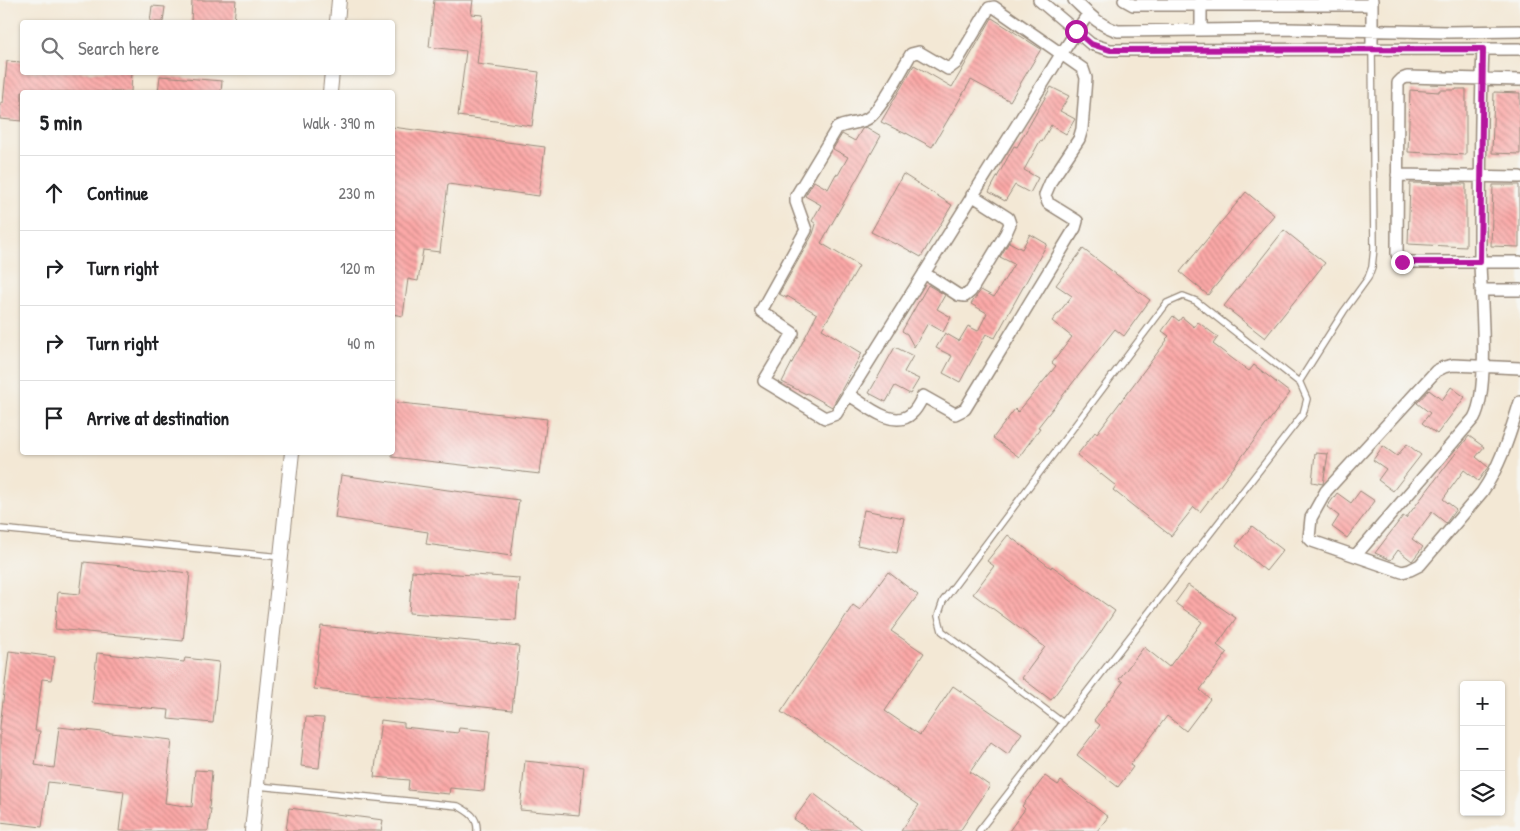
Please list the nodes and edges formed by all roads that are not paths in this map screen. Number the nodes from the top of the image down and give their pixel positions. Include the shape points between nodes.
1 (339, 0) edge
2 (1039, 0) edge
3 (1074, 0) edge
4 (1124, 0) edge
5 (1201, 3) edge
6 (1288, 3) edge
7 (1372, 3) edge
8 (1088, 14) junction
9 (337, 20) edge
10 (1201, 30) junction
11 (1076, 31) junction
12 (1372, 31) junction
13 (1520, 31) edge
14 (1372, 49) junction
15 (1483, 49) junction
16 (1520, 49) edge
17 (1062, 53) junction
18 (332, 75) edge
19 (1482, 79) junction
20 (1520, 80) edge
21 (330, 90) edge
22 (1397, 175) junction
23 (1481, 177) junction
24 (1520, 177) edge
25 (972, 196) junction
26 (1480, 262) junction
27 (1520, 262) edge
28 (924, 273) junction
29 (1481, 290) junction
30 (1520, 290) edge
31 (1482, 366) junction
32 (1520, 368) edge
33 (1299, 382) junction
34 (848, 394) junction
35 (1520, 402) edge
36 (292, 455) edge
37 (0, 529) edge
38 (1356, 555) junction
39 (282, 557) junction
40 (1063, 723) junction
41 (256, 786) junction
42 (252, 831) edge
43 (477, 831) edge
44 (979, 831) edge

1 - 9 street
2 - 11 street
3 - 8 street
4 - 5 street via 1133,5
5 - 6 street
5 - 10 street
6 - 7 street
7 - 12 street
8 - 10 street via 1105,27 1118,30
8 - 11 street
10 - 12 street
11 - 14 street via 1091,44 1110,50
11 - 17 street
12 - 13 street
12 - 14 street
14 - 15 street
14 - 33 lane via 1372,267 1368,278
15 - 16 street
15 - 19 street
17 - 25 street
17 - 34 street via 1083,69 1086,78 1082,129 1045,195 1048,203 1076,221 1075,228 972,398 965,409 955,414 923,396 912,414 896,419 887,418
17 - 34 street via 994,7 989,8 956,64 948,69 919,52 911,54 876,112 866,120 837,128 796,196 806,230 761,311 793,333 764,381 825,418 836,414
18 - 21 street
19 - 20 street
19 - 22 street via 1402,79 1397,89
19 - 23 street
22 - 23 street
22 - 26 street via 1397,254 1402,262
23 - 24 street
23 - 26 street
25 - 28 street
25 - 28 street via 1008,218 1010,224 971,291 965,296 958,295
26 - 27 street
26 - 29 street
28 - 34 street
29 - 30 street
29 - 31 street
31 - 32 street
31 - 38 street via 1480,402 1474,418
31 - 38 street via 1454,365 1436,371 1326,491 1311,518 1309,538
33 - 40 lane via 1307,399 1303,414
33 - 40 lane via 1196,301 1183,296 1166,303 943,602 938,616 942,631
35 - 38 street via 1491,480 1420,565 1402,572
36 - 39 street
37 - 39 lane
39 - 41 street
40 - 44 lane
41 - 42 street
41 - 43 lane via 458,806 472,814 478,825

